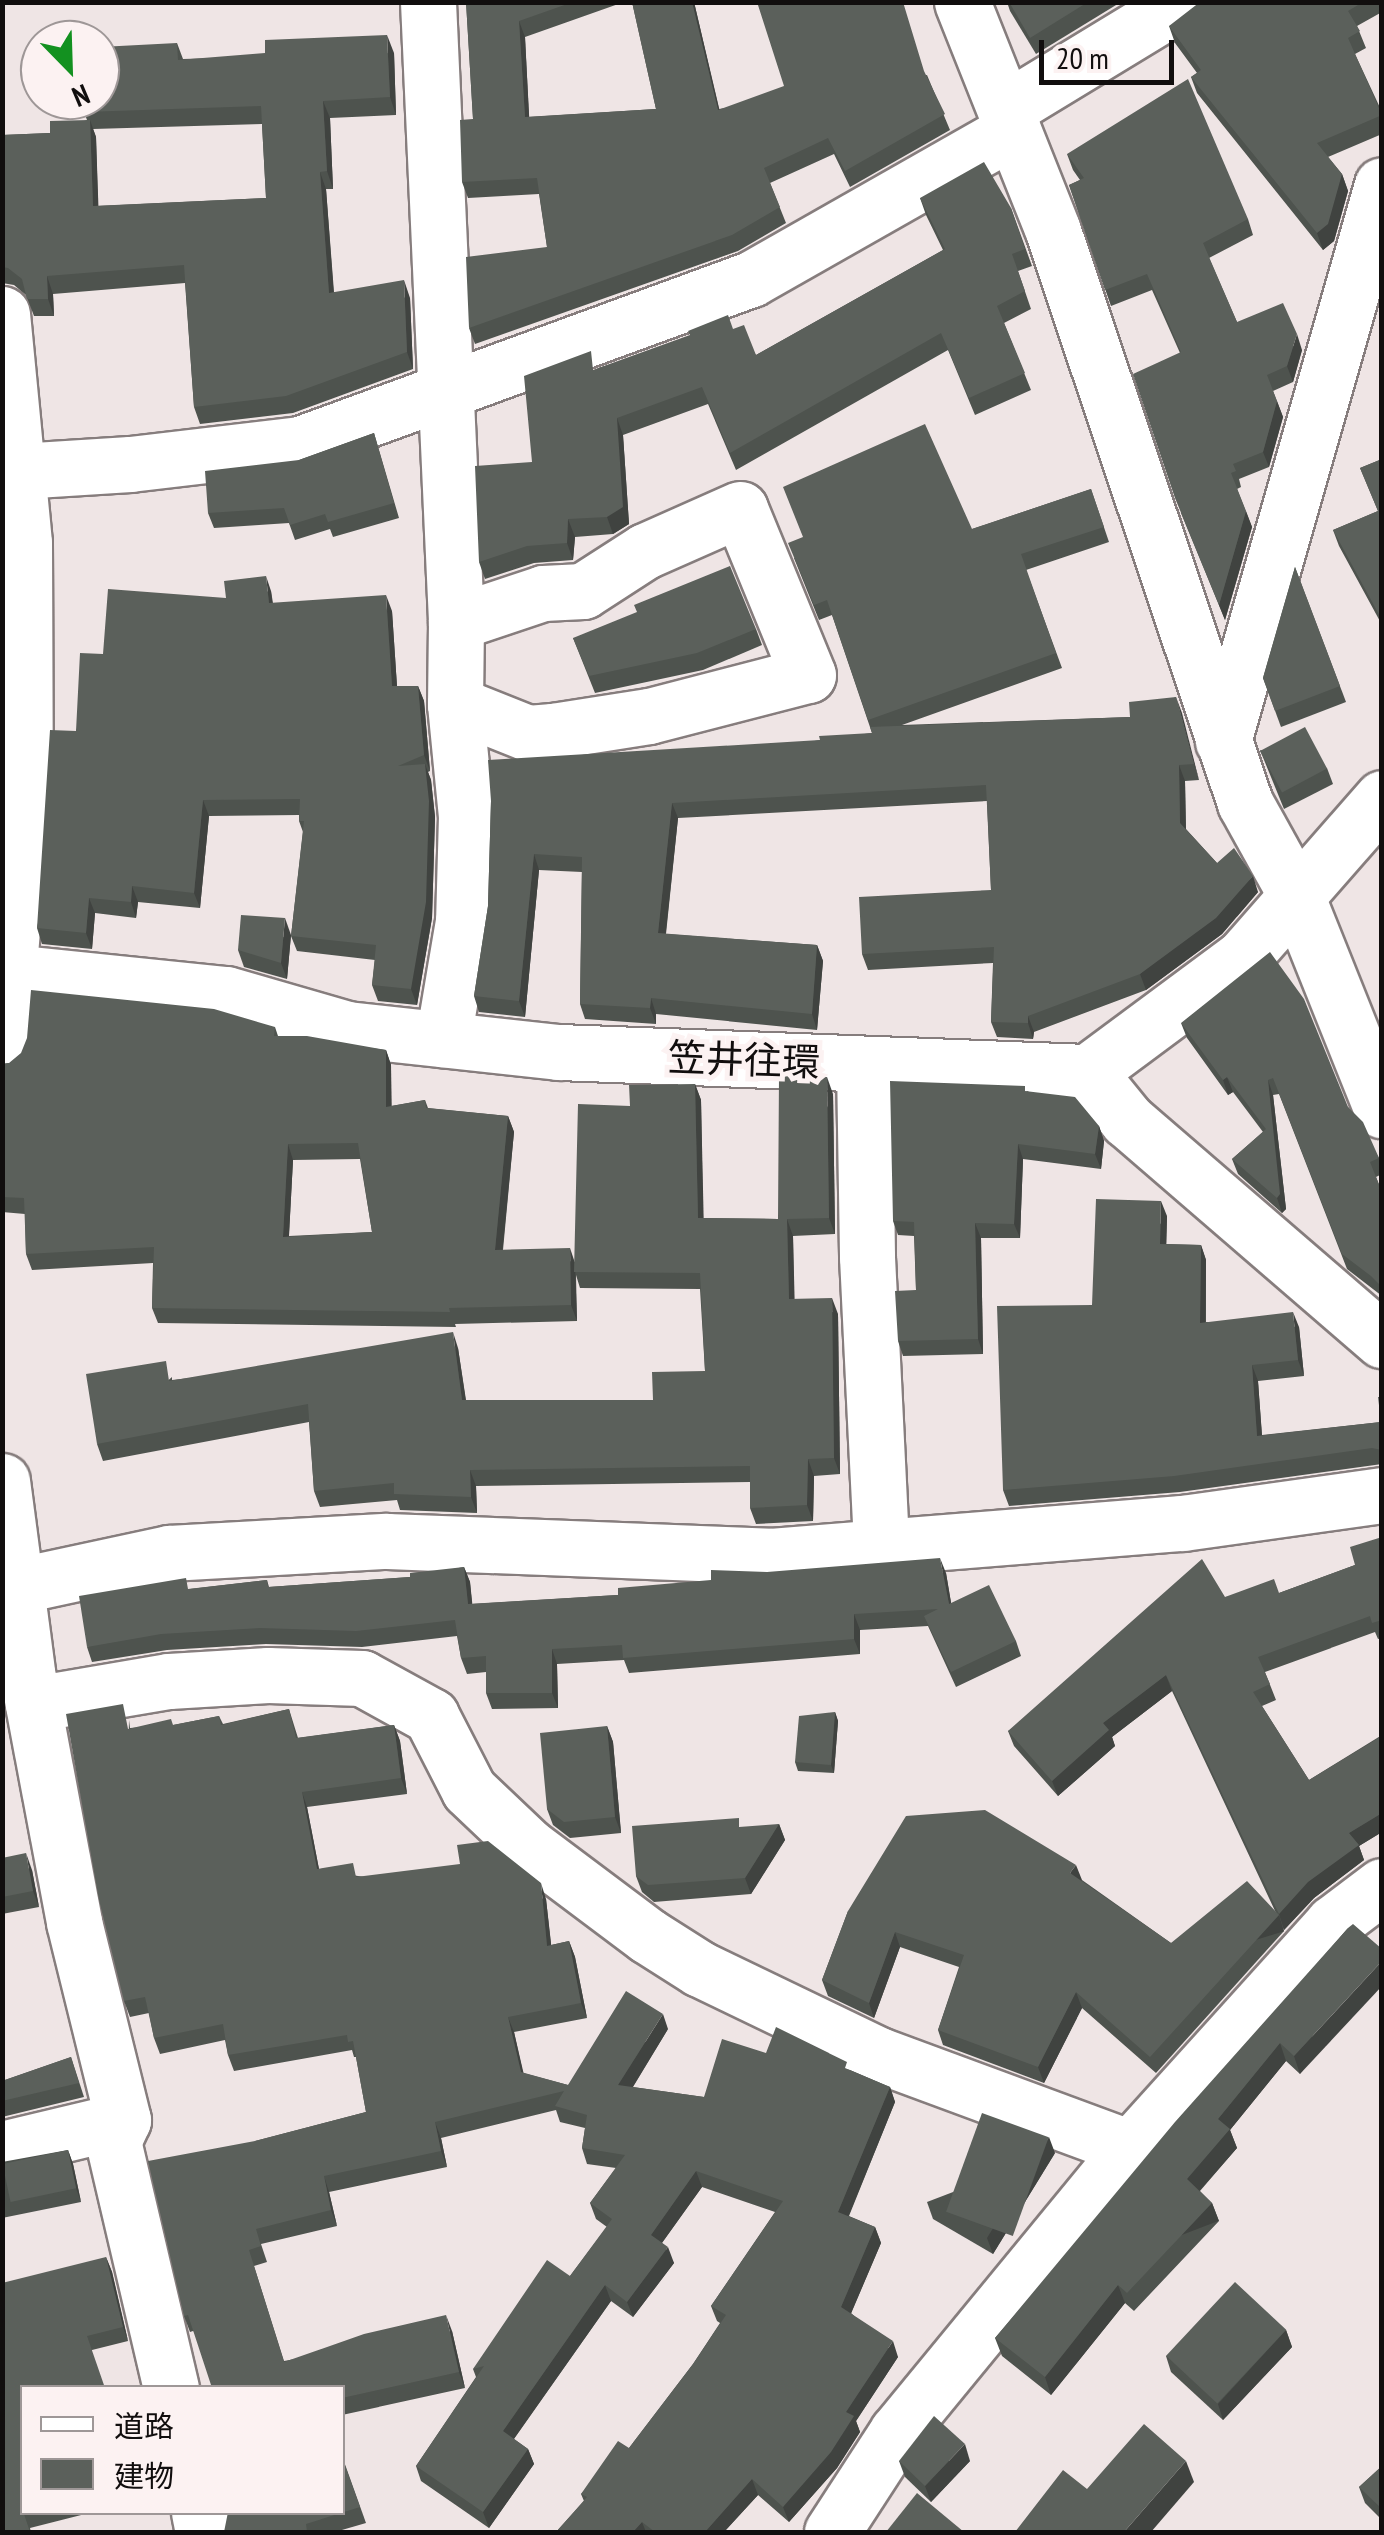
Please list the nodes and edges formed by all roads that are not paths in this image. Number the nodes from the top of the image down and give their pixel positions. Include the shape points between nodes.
1 (428, 2) edge
2 (962, 2) edge
3 (1182, 2) edge
4 (1009, 120) junction
5 (1382, 185) edge
6 (2, 314) edge
7 (446, 393) junction
8 (19, 471) junction
9 (456, 622) junction
10 (455, 704) junction
11 (1223, 742) junction
12 (1382, 798) edge
13 (1296, 895) junction
14 (6, 972) edge
15 (443, 1040) junction
16 (2, 1050) edge
17 (864, 1064) junction
18 (1088, 1072) junction
19 (1382, 1110) edge
20 (1382, 1340) edge
21 (2, 1481) edge
22 (1382, 1495) edge
23 (881, 1547) junction
24 (16, 1586) junction
25 (33, 1704) junction
26 (1382, 1886) edge
27 (123, 2120) junction
28 (1130, 2148) junction
29 (2, 2149) edge
30 (170, 2385) edge
31 (832, 2532) edge

1 - 7 street
2 - 4 street
3 - 4 street
4 - 7 street via 751,278
4 - 11 street via 1053,231
5 - 11 street
6 - 8 street
7 - 8 street via 278,448
7 - 9 street
8 - 14 street via 25,774
9 - 10 street
9 - 10 street via 544,593 583,591 644,551 740,509 808,676 649,716 553,731 528,732
10 - 15 street via 466,816 463,921
11 - 13 street via 1244,803
12 - 13 street
13 - 18 street via 1243,957
13 - 19 street
14 - 15 street, 笠井往環 via 226,994 348,1029
14 - 16 street
15 - 17 street, 笠井往環 via 559,1052
17 - 18 street, 笠井往環
17 - 23 street
18 - 20 street via 1127,1120
21 - 24 street
22 - 23 street via 1183,1523
23 - 24 street via 770,1556 387,1541 169,1553
24 - 25 street
25 - 27 street via 74,1922
25 - 28 street via 169,1680 362,1678 431,1716 469,1790 508,1829 687,1960 879,2055
26 - 28 street via 1333,1924
27 - 29 street
27 - 30 street via 113,2141
28 - 31 street via 897,2432

